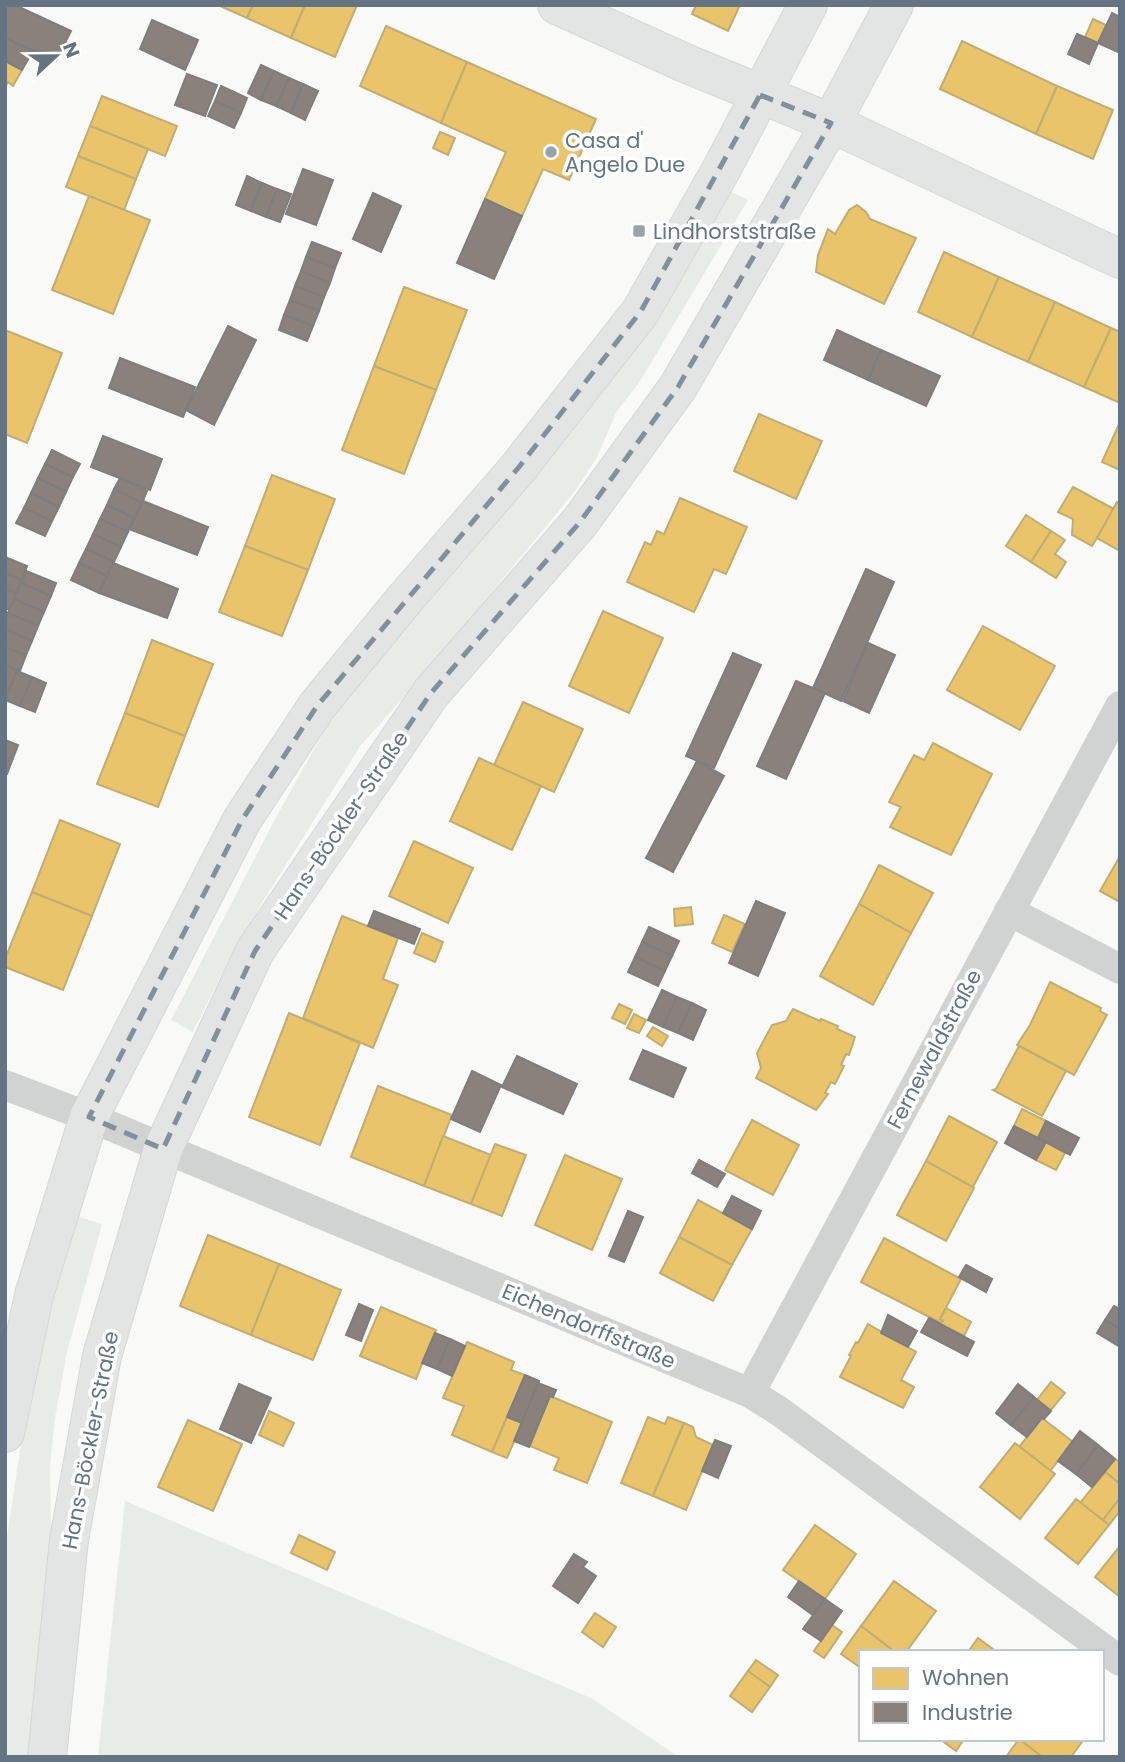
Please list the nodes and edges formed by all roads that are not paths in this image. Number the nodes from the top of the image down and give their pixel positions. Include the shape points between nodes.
1 (556, 5) edge
2 (808, 5) edge
3 (894, 5) edge
4 (760, 95) junction
5 (831, 123) junction
6 (1120, 259) edge
7 (1120, 706) edge
8 (1009, 911) junction
9 (1120, 969) edge
10 (5, 1085) edge
11 (89, 1117) junction
12 (163, 1149) junction
13 (750, 1393) junction
14 (5, 1433) edge
15 (1120, 1661) edge
16 (47, 1757) edge

1 - 4 main road
2 - 4 main road
3 - 5 main road, Hans-Böckler-Straße
4 - 5 main road
4 - 11 main road via 641,311 519,467 317,706 242,820
5 - 6 main road
5 - 12 main road, Hans-Böckler-Straße via 678,387 580,522 431,693 255,951
7 - 8 street, Fernewaldstraße
8 - 9 street
8 - 13 street, Fernewaldstraße
10 - 11 street, Eichendorffstraße
11 - 12 street, Eichendorffstraße
11 - 14 main road via 34,1295
12 - 13 street, Eichendorffstraße
12 - 16 main road, Hans-Böckler-Straße via 102,1356 69,1540
13 - 15 street, Eichendorffstraße

